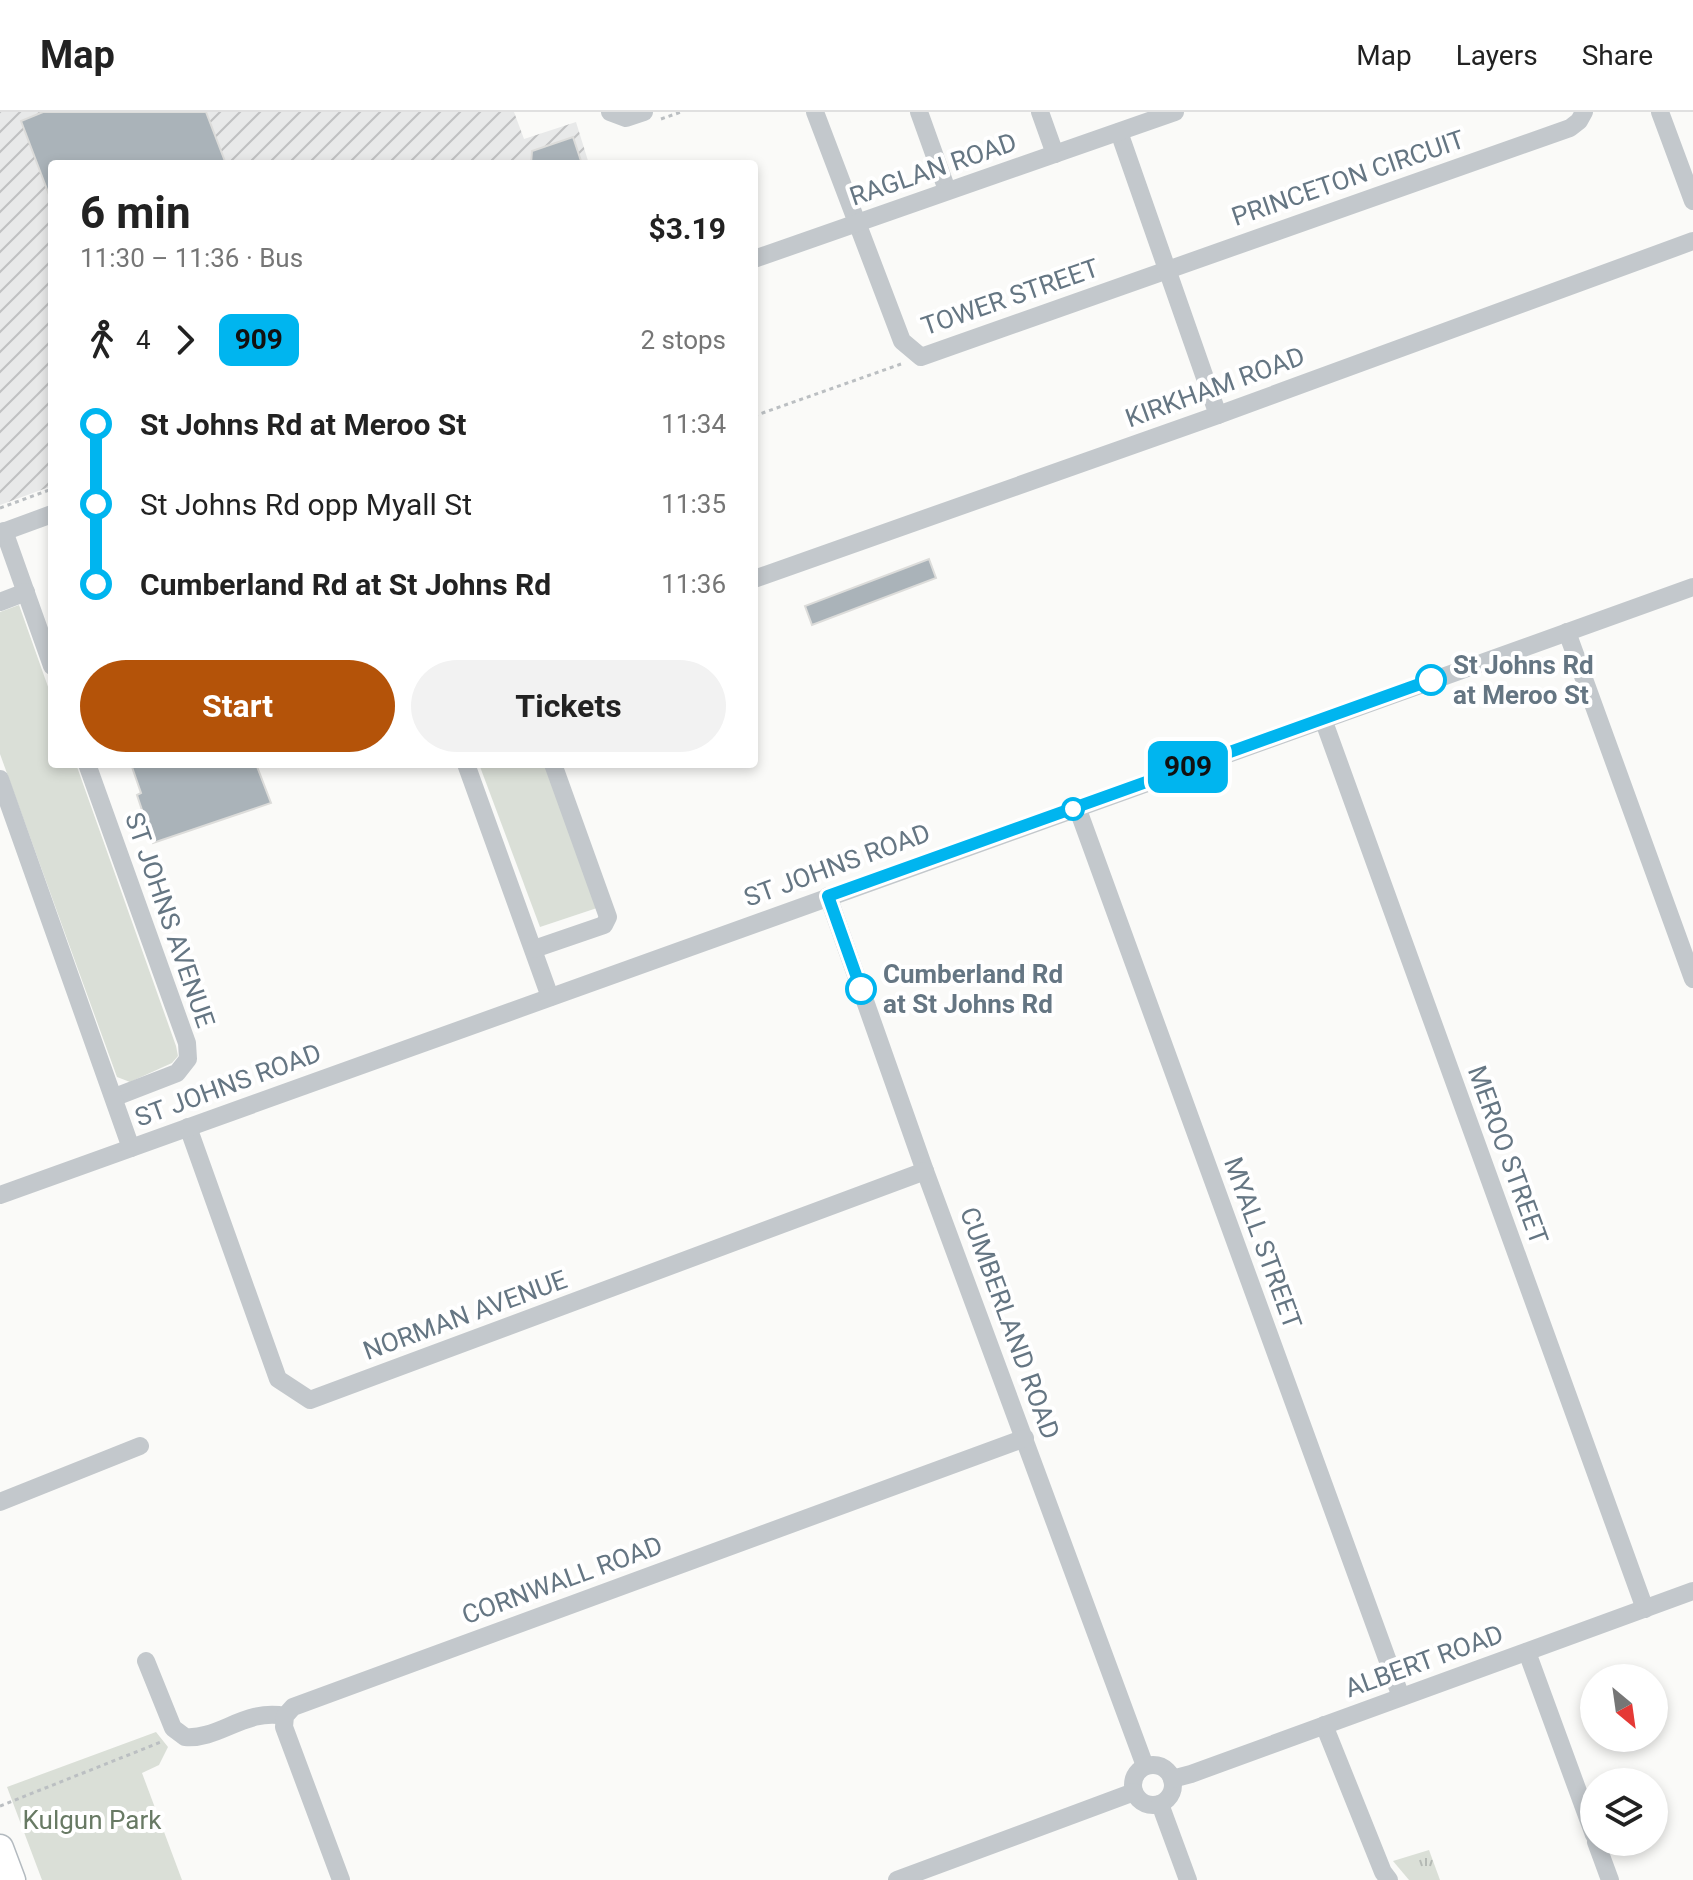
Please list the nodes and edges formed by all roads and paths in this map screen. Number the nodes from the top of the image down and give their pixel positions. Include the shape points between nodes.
1 (610, 112) edge
2 (644, 112) edge
3 (815, 112) edge
4 (919, 112) edge
5 (1040, 112) edge
6 (1584, 112) edge
7 (1660, 112) edge
8 (1166, 114) edge
9 (1119, 132) junction
10 (1055, 154) junction
11 (947, 190) junction
12 (1693, 201) edge
13 (856, 224) junction
14 (1693, 241) edge
15 (758, 258) edge
16 (1168, 269) junction
17 (921, 357) junction
18 (758, 415) edge
19 (1218, 415) junction
20 (48, 490) edge
21 (0, 508) edge
22 (48, 515) edge
23 (2, 532) edge
24 (758, 578) edge
25 (1693, 587) edge
26 (26, 592) junction
27 (0, 602) edge
28 (1567, 632) junction
29 (48, 655) edge
30 (1323, 719) junction
31 (88, 768) edge
32 (467, 768) edge
33 (554, 768) edge
34 (0, 779) edge
35 (1077, 807) junction
36 (828, 896) junction
37 (534, 949) junction
38 (1693, 979) edge
39 (550, 997) junction
40 (115, 1097) junction
41 (188, 1127) junction
42 (131, 1148) junction
43 (925, 1171) junction
44 (0, 1195) edge
45 (1025, 1438) junction
46 (140, 1446) dead end
47 (0, 1502) edge
48 (1693, 1591) edge
49 (1645, 1609) junction
50 (1527, 1652) junction
51 (146, 1661) dead end
52 (1401, 1697) junction
53 (285, 1716) junction
54 (1324, 1725) junction
55 (179, 1735) junction
56 (1145, 1766) junction
57 (1172, 1779) junction
58 (1134, 1792) junction
59 (1580, 1797) edge
60 (1160, 1804) junction
61 (0, 1806) edge
62 (0, 1848) edge
63 (1601, 1856) edge
64 (12, 1880) edge
65 (341, 1880) edge
66 (897, 1880) edge
67 (1188, 1880) edge
68 (1389, 1880) edge
69 (1610, 1880) edge

1 - 2 street via 626,118
3 - 13 street, TOWER STREET
4 - 11 street
5 - 10 street
6 - 16 street, PRINCETON CIRCUIT via 1570,128
7 - 12 street
8 - 9 street, RAGLAN ROAD
9 - 10 street, RAGLAN ROAD
9 - 16 street
10 - 11 street, RAGLAN ROAD
11 - 13 street, RAGLAN ROAD
13 - 15 street, RAGLAN ROAD
13 - 17 street, TOWER STREET via 902,341
14 - 19 street, KIRKHAM ROAD
16 - 17 street, TOWER STREET
16 - 19 street
17 - 18 path
19 - 24 street, KIRKHAM ROAD
20 - 21 path
22 - 23 street
23 - 26 street
25 - 28 street, ST JOHNS ROAD
26 - 27 street
26 - 29 street
28 - 30 street, ST JOHNS ROAD
28 - 38 street
30 - 35 street, ST JOHNS ROAD
30 - 49 street, MEROO STREET
31 - 40 street, ST JOHNS AVENUE via 187,1043 188,1059 177,1073
32 - 37 street
33 - 37 street via 608,917 604,925
34 - 40 street
35 - 36 street, ST JOHNS ROAD
35 - 52 street, MYALL STREET
36 - 39 street, ST JOHNS ROAD
36 - 43 street, CUMBERLAND ROAD
37 - 39 street
39 - 41 street, ST JOHNS ROAD
40 - 42 street
41 - 42 street, ST JOHNS ROAD
41 - 43 street, NORMAN AVENUE via 278,1379 310,1400
42 - 44 street, ST JOHNS ROAD
43 - 45 street, CUMBERLAND ROAD
45 - 53 street, CORNWALL ROAD via 298,1705
45 - 56 street, CUMBERLAND ROAD
46 - 47 street
48 - 49 street, ALBERT ROAD
49 - 50 street, ALBERT ROAD
50 - 52 street, ALBERT ROAD
50 - 59 street
51 - 55 street
52 - 54 street, ALBERT ROAD
53 - 55 street via 265,1713 191,1738
53 - 65 street via 285,1732
54 - 57 street, ALBERT ROAD
54 - 68 street
55 - 61 path
56 - 57 street via 1160,1766
56 - 58 street via 1135,1775
57 - 60 street via 1170,1795
58 - 60 street via 1146,1804
58 - 66 street
60 - 67 street
62 - 64 main road
63 - 69 street

